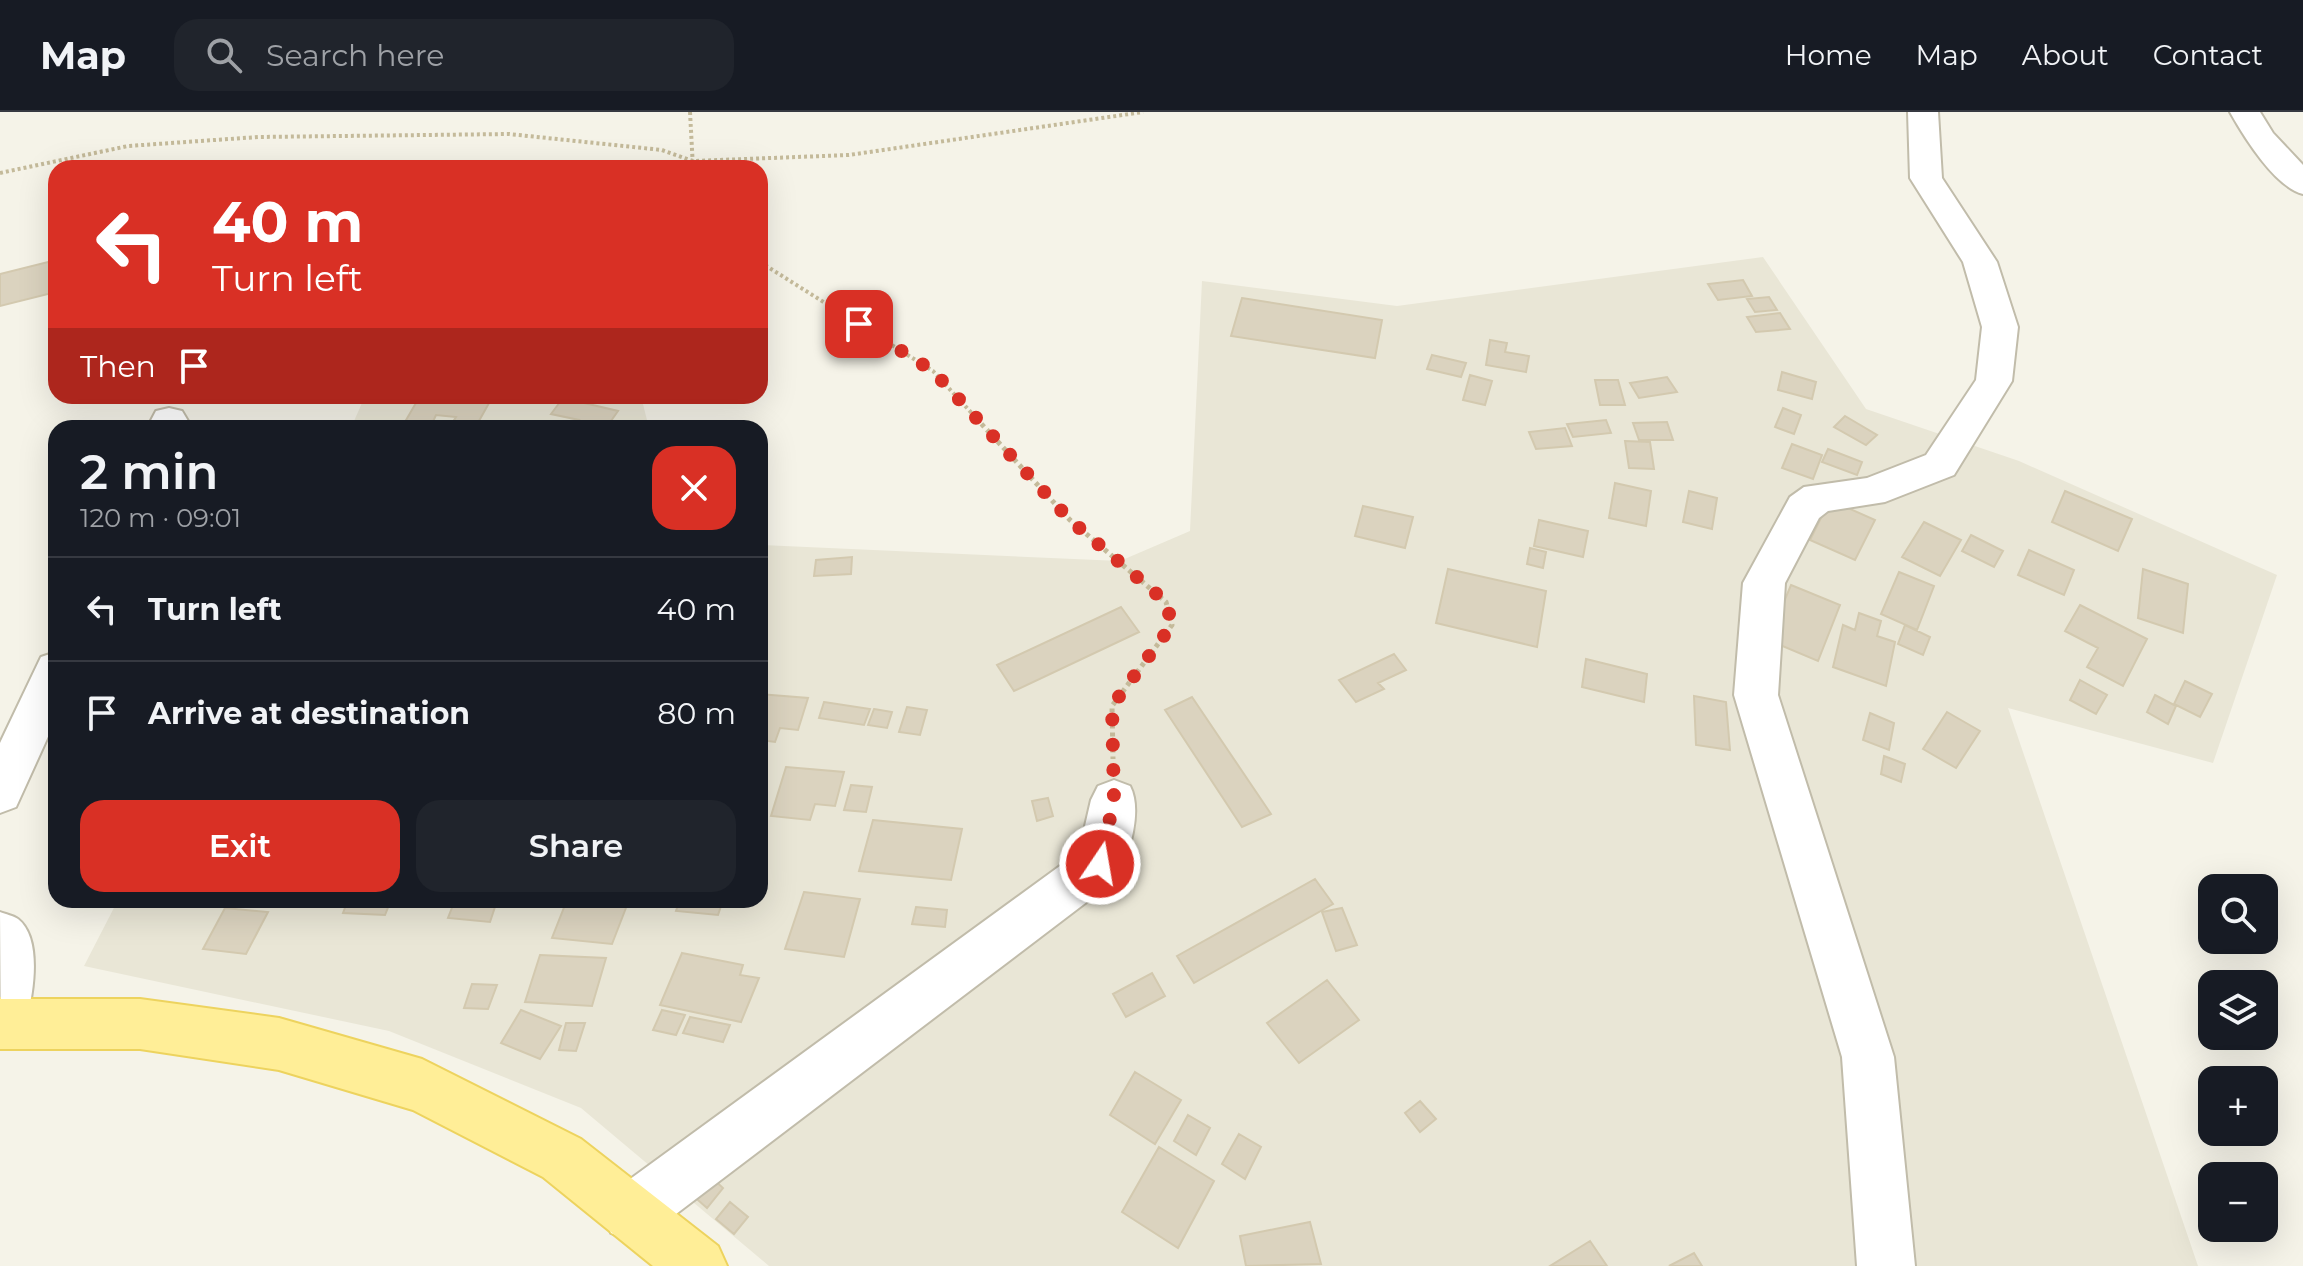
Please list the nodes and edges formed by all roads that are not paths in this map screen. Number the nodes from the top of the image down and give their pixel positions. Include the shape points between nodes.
1 (1923, 112) edge
2 (2245, 112) edge
3 (2303, 184) edge
4 (48, 688) edge
5 (0, 793) edge
6 (1114, 800) road end
7 (0, 935) edge
8 (1, 1024) edge
9 (631, 1213) junction
10 (698, 1266) edge
11 (1886, 1266) edge

1 - 11 street via 1926,178 1980,262 2000,327 1994,381 1940,465 1871,492 1818,497 1804,508 1764,583 1756,695 1868,1057
2 - 3 street via 2260,138
4 - 5 street
6 - 9 street via 1100,864
7 - 8 street via 10,949
8 - 9 main road via 140,1024 279,1044 422,1086 562,1158
9 - 10 main road

